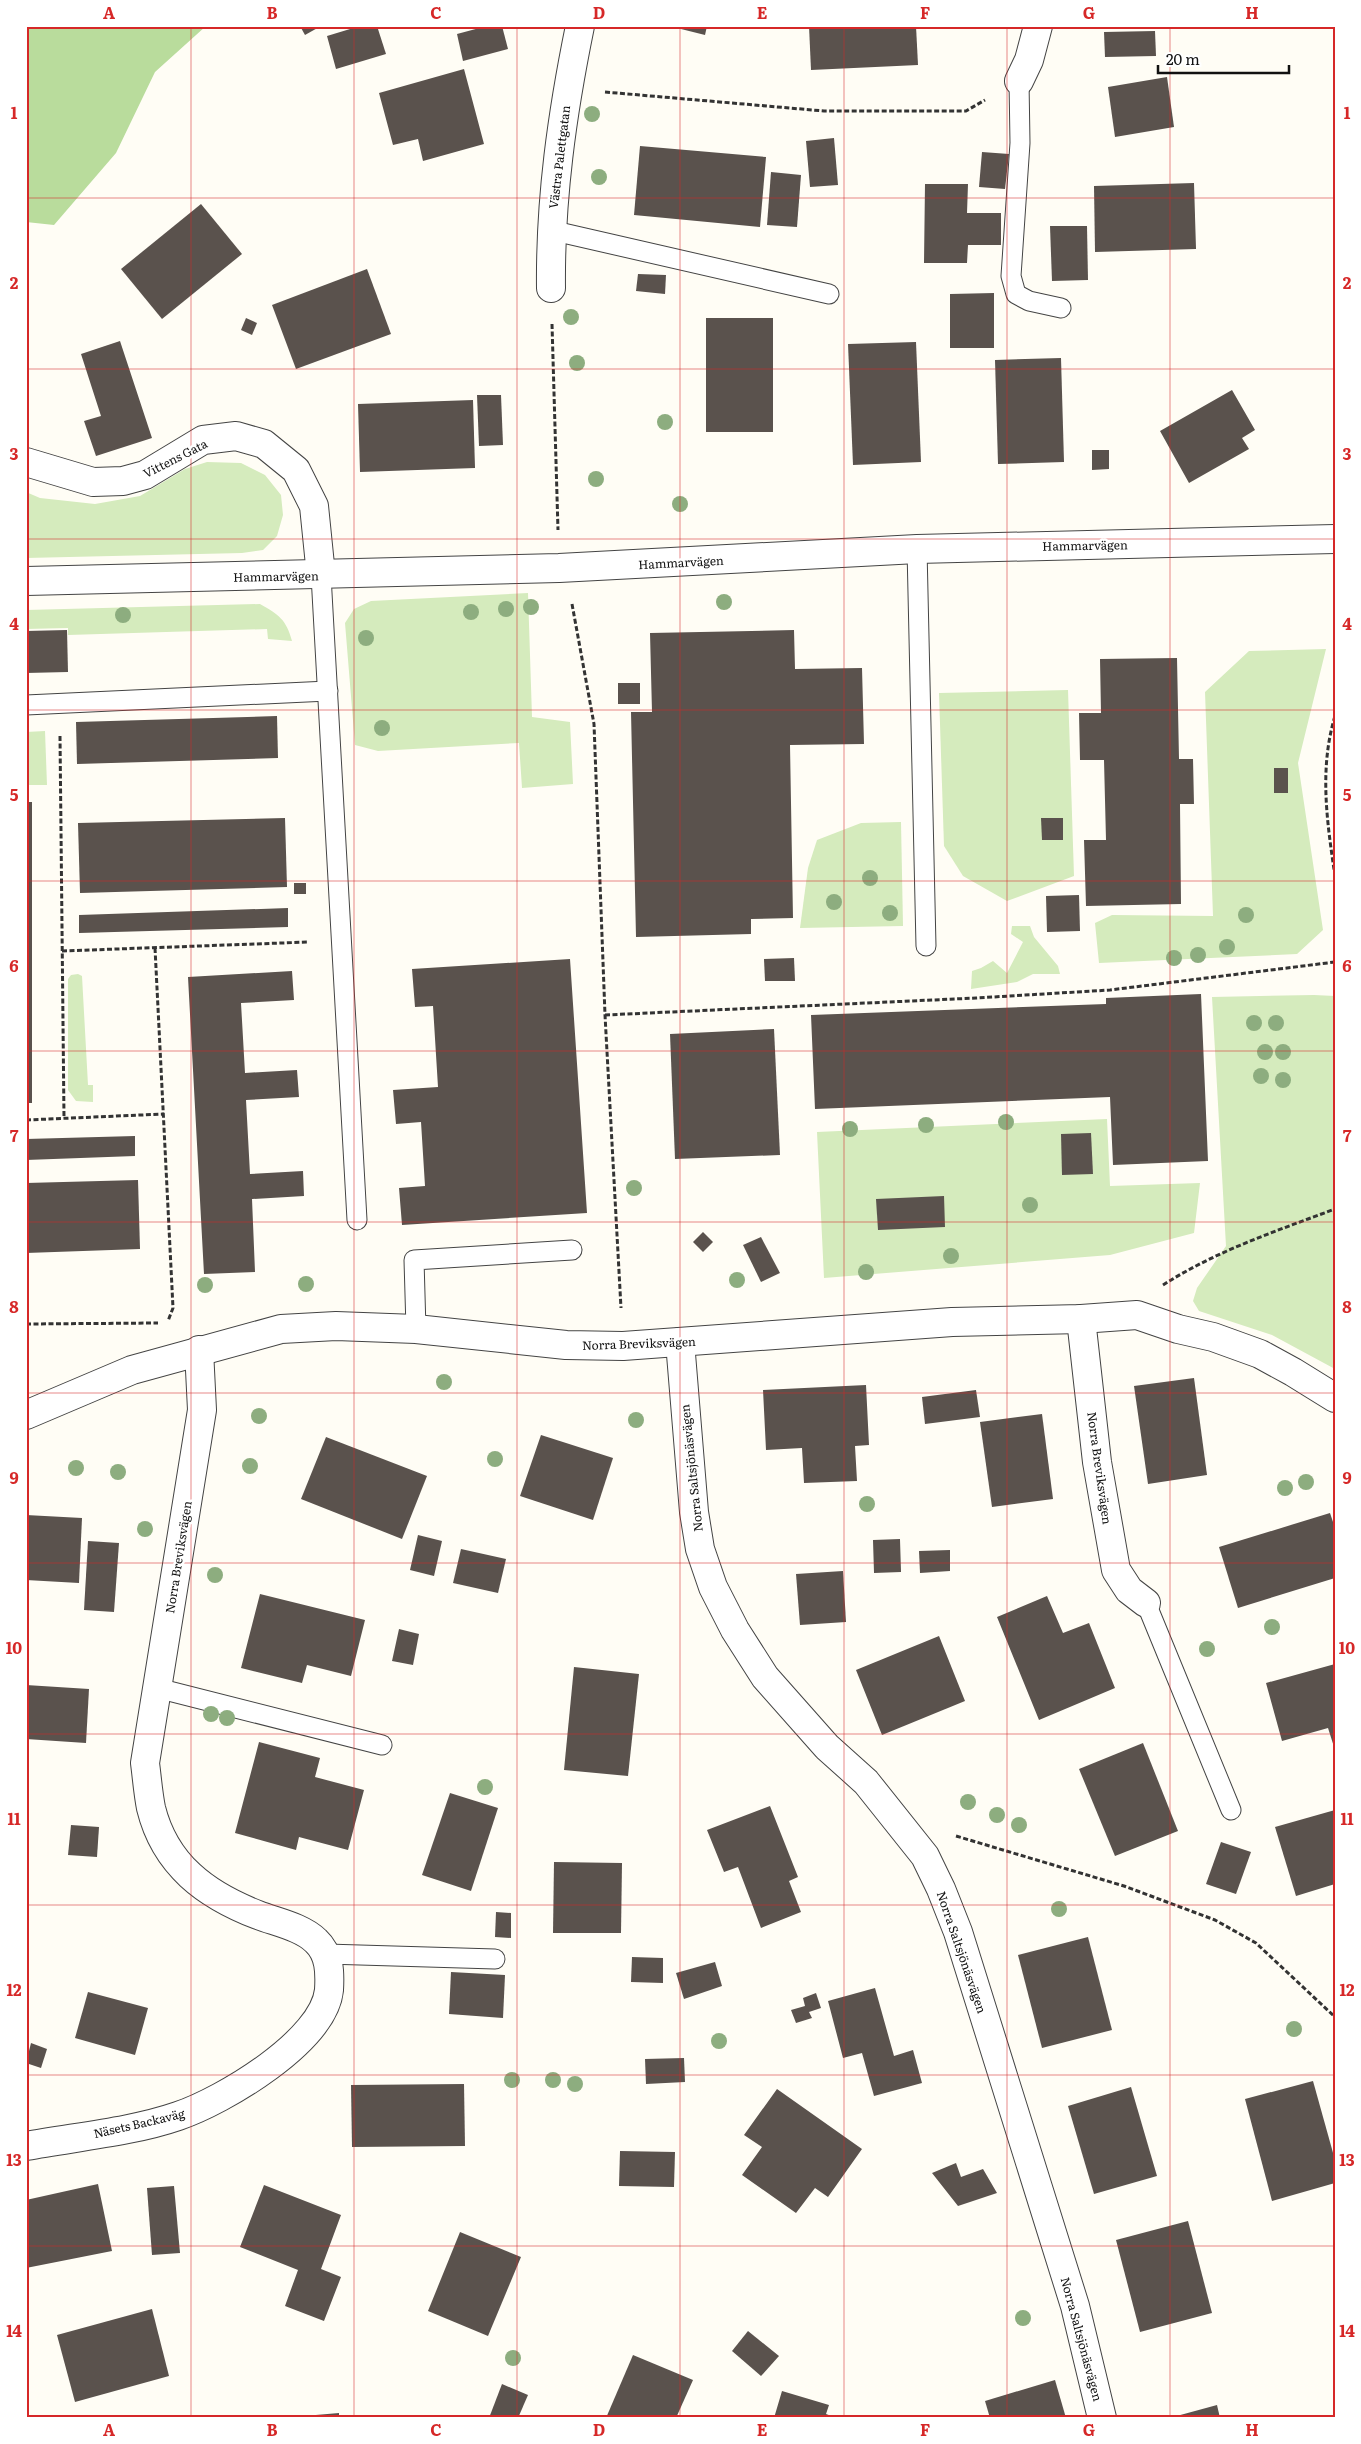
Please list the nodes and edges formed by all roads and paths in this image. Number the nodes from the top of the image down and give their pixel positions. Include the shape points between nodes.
1 (580, 26) edge
2 (1038, 26) edge
3 (1019, 81) junction
4 (567, 88) junction
5 (550, 230) junction
6 (550, 288) joint
7 (829, 294) dead end
8 (1061, 308) dead end
9 (26, 462) edge
10 (1335, 539) edge
11 (917, 549) junction
12 (593, 566) junction
13 (559, 568) junction
14 (321, 575) junction
15 (26, 581) edge
16 (328, 691) junction
17 (60, 704) junction
18 (26, 705) edge
19 (1335, 716) edge
20 (1335, 876) edge
21 (342, 940) junction
22 (926, 946) dead end
23 (155, 948) junction
24 (62, 951) junction
25 (1335, 962) edge
26 (605, 1015) junction
27 (164, 1114) junction
28 (64, 1118) junction
29 (26, 1120) edge
30 (1335, 1209) edge
31 (357, 1220) dead end
32 (572, 1250) dead end
33 (1137, 1315) junction
34 (1081, 1320) junction
35 (26, 1324) edge
36 (416, 1329) junction
37 (680, 1342) junction
38 (624, 1346) junction
39 (199, 1350) junction
40 (1335, 1398) edge
41 (26, 1415) edge
42 (1146, 1604) joint
43 (156, 1688) junction
44 (382, 1745) dead end
45 (1231, 1810) dead end
46 (953, 1835) dead end
47 (326, 1954) junction
48 (494, 1959) dead end
49 (1335, 2017) edge
50 (26, 2146) edge
51 (1102, 2418) edge

1 - 4 street, Västra Palettgatan
2 - 3 street via 1029,60
3 - 4 path via 966,111 824,111
3 - 8 lane via 1020,143 1011,276 1016,294 1029,301
4 - 5 street, Västra Palettgatan
5 - 6 street, Västra Palettgatan
5 - 7 lane
6 - 13 path
9 - 14 street, Vittens Gata via 94,482 123,481 145,475 203,440 236,436 264,444 296,470 314,506
10 - 11 street, Hammarvägen
11 - 12 street, Hammarvägen
11 - 22 lane
12 - 13 street, Hammarvägen
12 - 26 path via 595,590 571,592 594,724
13 - 14 street, Hammarvägen
14 - 15 street, Hammarvägen
14 - 16 lane
16 - 17 lane
16 - 21 lane
17 - 18 lane
17 - 24 path
19 - 20 path via 1326,766 1325,805
21 - 23 path
21 - 31 lane
23 - 24 path
23 - 27 path
24 - 28 path
25 - 26 path via 1110,990
26 - 38 path
27 - 28 path
27 - 35 path via 173,1308 167,1324 149,1321
28 - 29 path
30 - 33 path via 1251,1240 1186,1270 1151,1292
32 - 36 lane via 414,1260
33 - 34 street, Norra Breviksvägen
33 - 40 street, Norra Breviksvägen via 1260,1354
34 - 37 street, Norra Breviksvägen via 952,1322
34 - 42 street, Norra Breviksvägen via 1097,1462 1116,1570 1129,1590
36 - 38 street, Norra Breviksvägen via 566,1345
36 - 39 street, Norra Breviksvägen via 336,1326 281,1329
37 - 38 street, Norra Breviksvägen
37 - 51 street, Norra Saltsjönäsvägen via 694,1512 700,1549 713,1587 735,1630 766,1676 827,1748 866,1782 896,1818 925,1856 941,1889 958,1932 1075,2306
39 - 41 street, Norra Breviksvägen via 132,1370
39 - 43 street, Norra Breviksvägen via 202,1410
42 - 45 lane
43 - 44 lane
43 - 47 street, Norra Breviksvägen via 144,1763 152,1809 162,1837 177,1862 201,1887 230,1904 299,1930 316,1940
46 - 49 path via 1124,1886 1215,1920 1256,1943
47 - 48 lane
47 - 50 street, Näsets Backaväg via 330,1982 325,2008 313,2027 288,2051 254,2076 204,2106 178,2116

